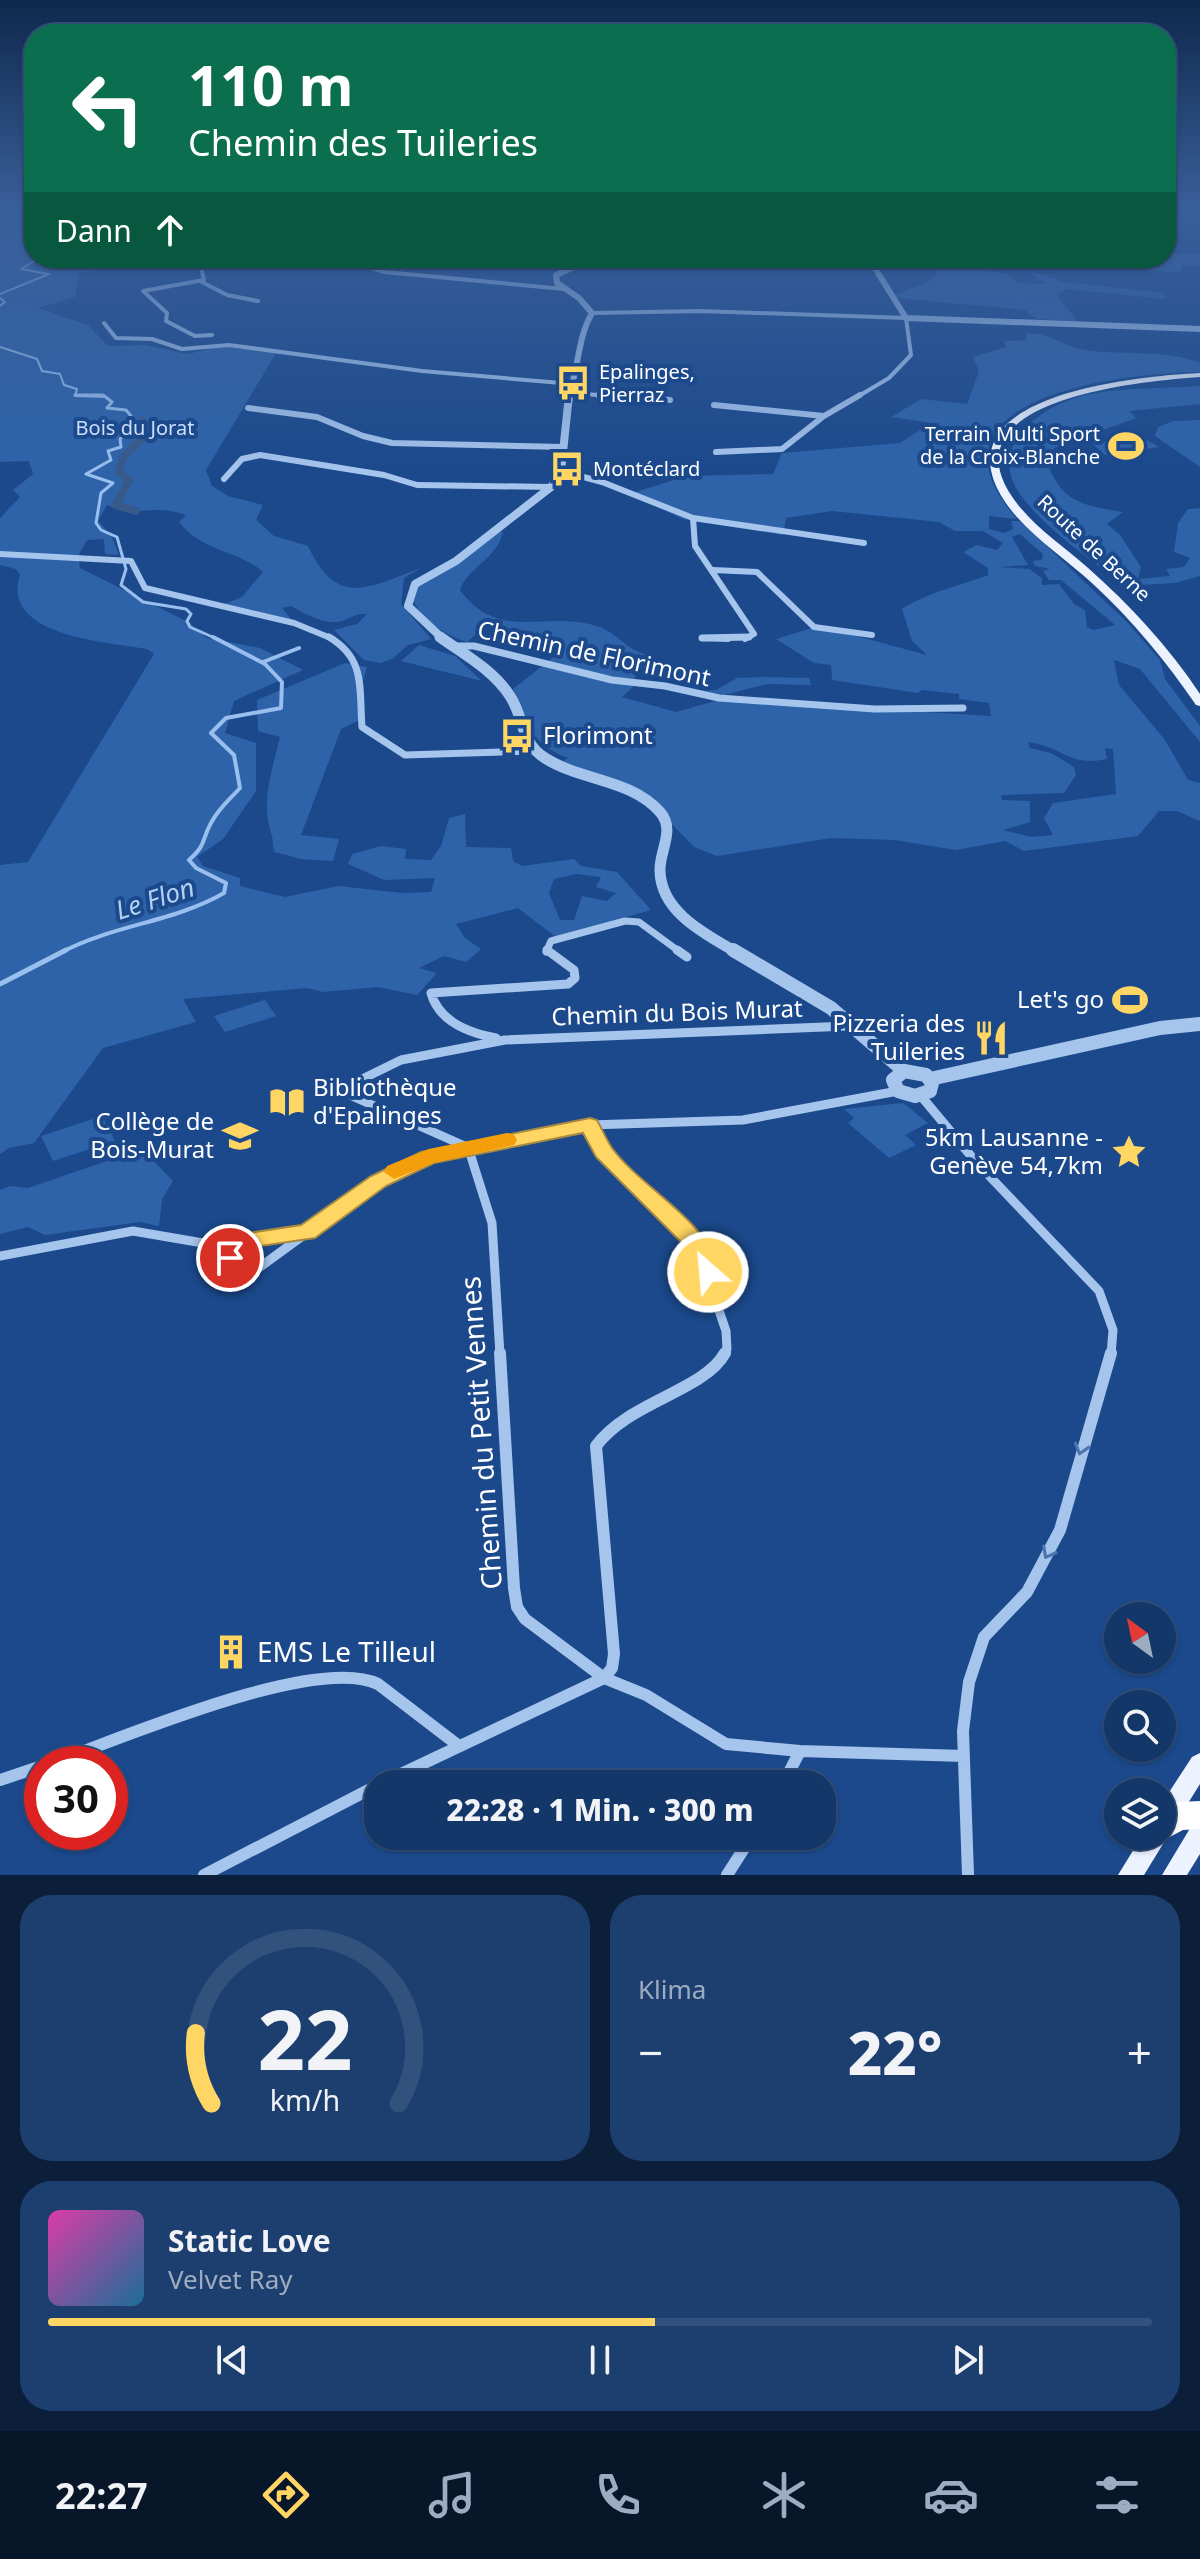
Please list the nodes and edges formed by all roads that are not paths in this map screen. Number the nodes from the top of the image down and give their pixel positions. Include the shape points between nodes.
1 (148, 296) edge
2 (230, 296) edge
3 (572, 296) edge
4 (892, 296) edge
5 (258, 301) dead end
6 (592, 313) junction
7 (906, 318) junction
8 (104, 323) dead end
9 (1200, 329) edge
10 (212, 335) dead end
11 (1200, 375) edge
12 (571, 388) junction
13 (670, 400) dead end
14 (714, 405) dead end
15 (248, 408) dead end
16 (824, 416) junction
17 (563, 447) junction
18 (716, 452) dead end
19 (561, 471) junction
20 (224, 479) dead end
21 (551, 487) junction
22 (693, 518) junction
23 (864, 543) dead end
24 (0, 554) edge
25 (713, 570) junction
26 (872, 635) dead end
27 (702, 638) dead end
28 (457, 646) junction
29 (1200, 703) edge
30 (963, 708) dead end
31 (535, 751) junction
32 (687, 957) dead end
33 (1200, 1024) edge
34 (851, 1026) junction
35 (505, 1040) junction
36 (904, 1071) junction
37 (930, 1079) junction
38 (898, 1091) junction
39 (921, 1096) junction
40 (590, 1125) junction
41 (468, 1147) junction
42 (307, 1232) junction
43 (232, 1248) junction
44 (0, 1256) edge
45 (604, 1678) junction
46 (102, 1746) edge
47 (459, 1746) junction
48 (800, 1751) junction
49 (964, 1756) junction
50 (1200, 1764) edge
51 (410, 1770) edge
52 (790, 1770) edge
53 (24, 1772) edge
54 (0, 1780) edge
55 (364, 1793) edge
56 (1176, 1803) edge
57 (1200, 1815) edge
58 (1176, 1818) edge
59 (1200, 1833) edge
60 (743, 1850) edge
61 (1146, 1850) edge
62 (204, 1875) edge
63 (727, 1875) edge
64 (968, 1875) edge
65 (1130, 1875) edge
66 (1174, 1875) edge

1 - 10 street via 167,313 168,322 195,336
2 - 5 street
3 - 6 street
4 - 7 street
6 - 7 street via 688,310
6 - 12 street via 581,333
7 - 9 street
7 - 16 street via 912,345 907,361 889,378
8 - 12 street via 116,338 152,339 182,349 229,345
11 - 29 main road, Route de Berne via 1121,382 1048,402 1008,429 998,442 994,462 999,483 1014,504 1135,619
12 - 13 street
12 - 17 street
14 - 16 street
15 - 17 street via 317,417 392,443
16 - 18 street via 782,449
17 - 19 street
19 - 21 street
19 - 22 street
20 - 21 street via 242,459 260,455 417,485
21 - 28 street via 456,561 410,589 408,606 413,613
22 - 23 street
22 - 25 street via 695,546
24 - 31 street via 131,561 145,588 309,625 336,638 357,662 362,727 400,754
25 - 26 street via 757,572 814,627
25 - 27 street via 754,636
28 - 30 street, Chemin de Florimont via 719,698 875,709
28 - 31 street via 509,695 523,735
31 - 34 street via 655,807 668,826 660,869 674,908 699,930 804,990
32 - 35 street, Chemin du Bois Murat via 639,922 625,921 551,941 546,952 574,970 575,978 568,984 431,993 439,1013 482,1036
33 - 37 street via 1160,1028
34 - 35 street, Chemin du Bois Murat
34 - 36 street
35 - 41 street, Chemin du Bois Murat via 423,1056 379,1069 348,1086 352,1096
36 - 37 street
36 - 38 street via 893,1080
37 - 39 street via 930,1091
38 - 39 street
38 - 40 street via 743,1120
39 -> 49 street via 1099,1291 1113,1330 1112,1351 1060,1530 1027,1592 984,1637 969,1682
40 - 41 street
40 - 45 street via 603,1152 696,1243 727,1336 727,1353 714,1368 618,1418 596,1446 614,1654
41 - 42 street via 402,1167
41 - 45 street, Chemin du Petit Vennes via 492,1223 517,1607 539,1631
42 - 43 street via 243,1241
42 - 43 street via 260,1267 234,1265
43 - 44 street via 133,1231
45 - 47 street
45 - 48 street, Chemin du Petit Vennes via 646,1695 726,1744
46 - 47 street via 285,1684 336,1674 363,1677
47 - 51 street
48 - 49 street, Chemin du Petit Vennes
48 - 52 street
49 - 64 street
50 - 56 main road
53 - 54 street
55 - 62 street
57 - 58 highway
59 - 66 main road
60 - 63 street
61 - 65 main road

